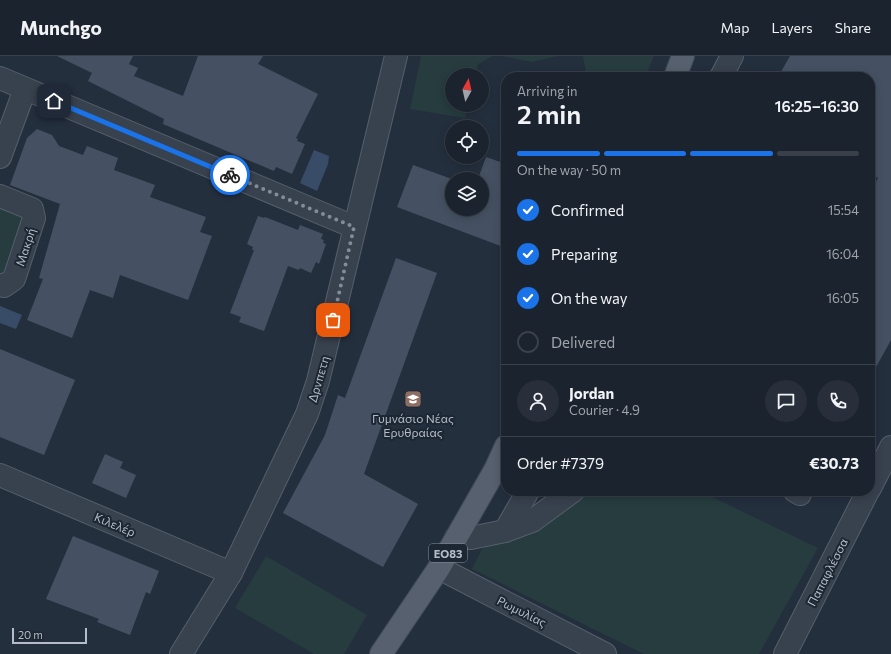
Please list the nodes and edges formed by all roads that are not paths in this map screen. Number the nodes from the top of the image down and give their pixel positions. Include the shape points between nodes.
1 (396, 56) edge
2 (683, 56) edge
3 (732, 56) edge
4 (677, 72) edge
5 (724, 72) edge
6 (0, 78) edge
7 (25, 89) junction
8 (0, 158) edge
9 (0, 196) edge
10 (354, 227) junction
11 (0, 285) edge
12 (891, 447) edge
13 (501, 457) edge
14 (0, 476) edge
15 (875, 478) edge
16 (525, 496) edge
17 (566, 496) edge
18 (865, 496) edge
19 (505, 531) junction
20 (456, 538) junction
21 (439, 568) junction
22 (231, 573) junction
23 (181, 654) edge
24 (381, 654) edge
25 (605, 654) edge
26 (785, 654) edge

1 - 10 street, Δρνπετη
2 - 4 main road
3 - 5 street
6 - 7 street
7 - 8 street
7 - 10 street
9 - 11 street, Μακρή via 32,209 34,218 14,279 4,286
10 - 22 street, Δρνπετη via 318,381 307,414
12 - 15 street
13 - 20 main road, ΕΟ83
14 - 22 street, Κιλελέρ
16 - 19 street
17 - 19 street via 532,521
18 - 26 street, Παπαφλέσσα
19 - 20 street
20 - 21 main road, ΕΟ83
21 - 24 main road, ΕΟ83
21 - 25 street, Ρωμυλίας
22 - 23 street, Δρνπετη

